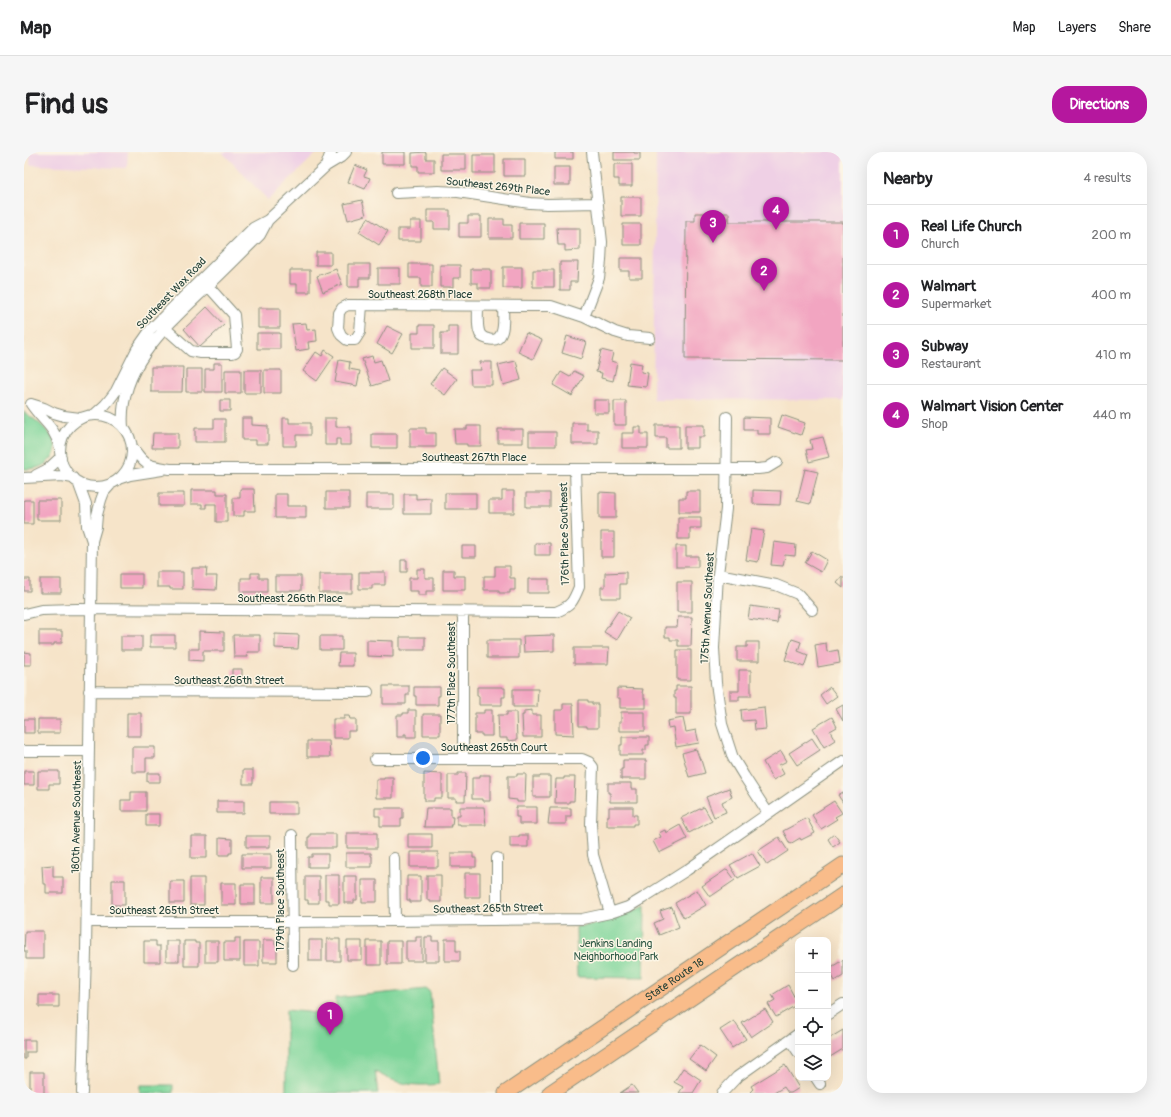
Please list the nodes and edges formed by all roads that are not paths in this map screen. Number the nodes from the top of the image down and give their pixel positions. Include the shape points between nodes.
1 (331, 152) edge
2 (346, 152) edge
3 (592, 152) edge
4 (326, 166) junction
5 (396, 193) dead end
6 (598, 203) junction
7 (268, 220) junction
8 (208, 286) junction
9 (362, 305) dead end
10 (478, 306) junction
11 (503, 306) junction
12 (584, 317) junction
13 (165, 328) junction
14 (650, 338) dead end
15 (94, 415) junction
16 (727, 417) dead end
17 (80, 418) junction
18 (123, 426) junction
19 (133, 448) junction
20 (60, 452) junction
21 (777, 462) dead end
22 (170, 468) junction
23 (727, 469) junction
24 (575, 470) junction
25 (28, 477) edge
26 (75, 480) junction
27 (116, 481) junction
28 (92, 541) junction
29 (718, 574) junction
30 (90, 610) junction
31 (812, 610) dead end
32 (463, 611) junction
33 (556, 612) joint
34 (24, 614) edge
35 (89, 691) junction
36 (368, 692) dead end
37 (24, 751) edge
38 (88, 751) junction
39 (375, 759) dead end
40 (462, 759) junction
41 (843, 761) edge
42 (768, 813) junction
43 (292, 836) dead end
44 (394, 858) dead end
45 (497, 858) dead end
46 (843, 865) edge
47 (843, 895) edge
48 (610, 913) junction
49 (497, 919) junction
50 (395, 921) junction
51 (87, 922) junction
52 (292, 922) junction
53 (293, 965) dead end
54 (843, 1004) edge
55 (831, 1012) edge
56 (794, 1037) edge
57 (82, 1093) edge
58 (506, 1093) edge
59 (550, 1093) edge
60 (722, 1093) edge

1 - 4 street, Southeast Wax Road
2 - 4 street, Southeast Wax Road
3 - 6 street
4 - 7 street, Southeast Wax Road
5 - 6 street, Southeast 269th Place via 438,191 530,203
6 - 12 street via 602,242 599,278
7 - 8 street, Southeast Wax Road via 260,235
7 - 15 street, Southeast Wax Road via 252,228 159,320 137,349 110,400
8 - 13 street, Southeast Wax Road
8 - 13 street via 236,318 236,352 191,351
9 - 10 street, Southeast 268th Place
10 - 11 street, Southeast 268th Place
10 - 11 street, Southeast 268th Place via 479,332 491,340 502,333
11 - 12 street, Southeast 268th Place via 551,306
12 - 14 street, Southeast 268th Place via 615,332
13 - 18 street, Southeast Wax Road via 144,355 128,387 122,410
15 - 17 street
15 - 18 street via 110,417
16 - 23 street, 175th Avenue Southeast
17 - 20 street via 66,430
17 - 20 street via 54,413 31,404 54,431
18 - 19 street via 130,436
19 - 22 street, Southeast 267th Place via 146,464
19 - 27 street via 131,462 125,474
20 - 25 street via 48,469
20 - 26 street via 65,468
21 - 23 street, Southeast 267th Place via 767,468
22 - 24 street, Southeast 267th Place
22 - 27 street, Southeast 267th Place via 130,475
23 - 24 street, Southeast 267th Place
23 - 29 street, 175th Avenue Southeast via 726,509
24 - 33 street, 176th Place Southeast via 579,587 574,600 566,608
25 - 26 street via 62,476
26 - 27 street via 91,486 106,486
26 - 28 street, 180th Avenue Southeast via 86,504 87,526
27 - 28 street, 180th Avenue Southeast via 104,492
28 - 30 street, 180th Avenue Southeast
29 - 31 street via 776,585 798,594
29 - 42 street, 175th Avenue Southeast via 714,648 722,724 733,758
30 - 32 street, Southeast 266th Place
30 - 34 street, Southeast 266th Place via 41,610
30 - 35 street, 180th Avenue Southeast
32 - 33 street, Southeast 266th Place
32 - 40 street, 177th Place Southeast
35 - 36 street, Southeast 266th Street
35 - 38 street, 180th Avenue Southeast
37 - 38 street
38 - 51 street, 180th Avenue Southeast
39 - 40 street, Southeast 265th Court
40 - 48 street, Southeast 265th Court via 582,759 589,762 593,767 592,855
41 - 42 street, Southeast 265th Street
42 - 48 street, Southeast 265th Street via 643,898
43 - 52 street, 179th Place Southeast
44 - 50 street
45 - 49 street
46 - 58 highway, State Route 18
47 - 59 highway
48 - 49 street, Southeast 265th Street via 582,919
49 - 50 street, Southeast 265th Street
50 - 52 street, Southeast 265th Street
51 - 52 street, Southeast 265th Street
51 - 57 street, 180th Avenue Southeast
52 - 53 street, 179th Place Southeast
54 - 55 street
56 - 60 street via 737,1077

